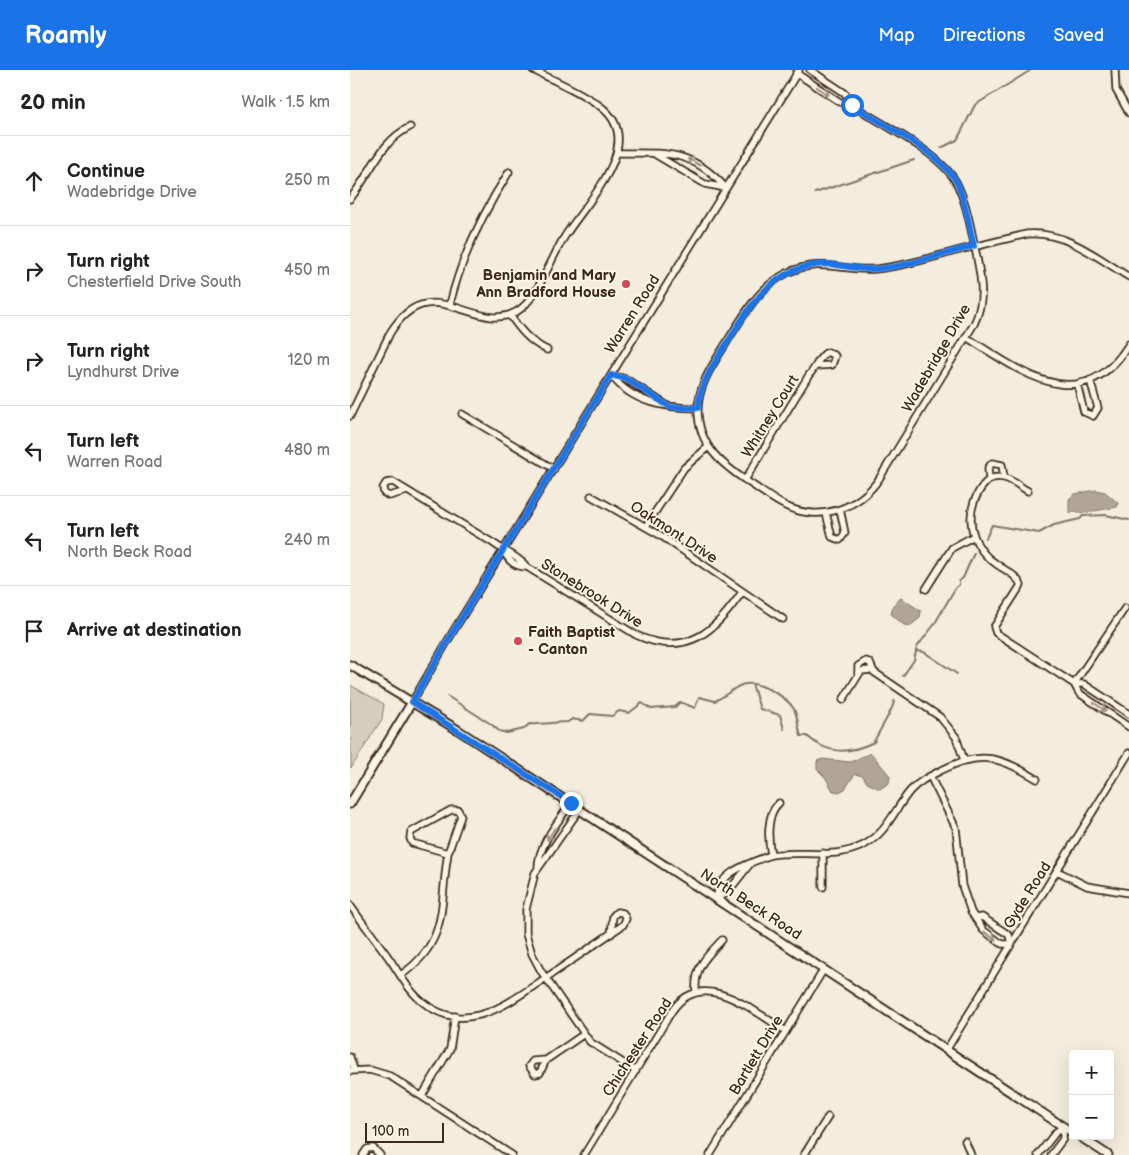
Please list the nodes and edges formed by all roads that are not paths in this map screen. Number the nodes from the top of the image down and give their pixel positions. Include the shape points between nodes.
1 (533, 70) edge
2 (810, 70) edge
3 (1115, 70) edge
4 (797, 72) edge
5 (852, 105) junction
6 (1129, 113) edge
7 (410, 127) dead end
8 (617, 153) junction
9 (654, 154) junction
10 (510, 172) dead end
11 (726, 188) junction
12 (350, 200) edge
13 (974, 246) junction
14 (1129, 277) edge
15 (450, 304) junction
16 (510, 314) junction
17 (966, 337) junction
18 (1129, 344) edge
19 (547, 350) dead end
20 (818, 366) dead end
21 (611, 375) junction
22 (1090, 380) junction
23 (1077, 384) junction
24 (670, 407) junction
25 (698, 408) junction
26 (462, 414) dead end
27 (350, 416) edge
28 (708, 447) junction
29 (554, 469) junction
30 (1004, 477) junction
31 (744, 480) junction
32 (989, 480) junction
33 (407, 491) dead end
34 (1028, 491) dead end
35 (591, 496) dead end
36 (840, 509) junction
37 (826, 513) junction
38 (646, 526) junction
39 (974, 536) junction
40 (504, 551) junction
41 (926, 589) dead end
42 (742, 592) junction
43 (1125, 608) dead end
44 (783, 619) dead end
45 (350, 665) edge
46 (1074, 684) junction
47 (843, 700) dead end
48 (412, 702) junction
49 (1129, 714) edge
50 (1129, 726) edge
51 (1129, 753) edge
52 (964, 760) junction
53 (930, 776) junction
54 (1037, 779) dead end
55 (571, 803) junction
56 (350, 804) edge
57 (779, 804) dead end
58 (580, 809) junction
59 (448, 853) junction
60 (823, 854) junction
61 (771, 855) junction
62 (750, 864) junction
63 (538, 868) junction
64 (1057, 871) junction
65 (823, 887) dead end
66 (1129, 893) edge
67 (717, 898) junction
68 (350, 906) edge
69 (976, 918) junction
70 (611, 934) dead end
71 (722, 940) dead end
72 (1011, 944) junction
73 (824, 969) junction
74 (401, 975) junction
75 (546, 978) junction
76 (696, 992) junction
77 (456, 1016) junction
78 (786, 1031) junction
79 (584, 1034) junction
80 (947, 1049) junction
81 (350, 1057) edge
82 (546, 1060) dead end
83 (352, 1071) edge
84 (636, 1071) junction
85 (422, 1096) junction
86 (828, 1117) dead end
87 (1063, 1127) junction
88 (1069, 1131) edge
89 (1084, 1140) edge
90 (966, 1141) dead end
91 (363, 1155) edge
92 (380, 1155) edge
93 (512, 1155) edge
94 (584, 1155) edge
95 (710, 1155) edge
96 (804, 1155) edge
97 (971, 1155) edge
98 (1038, 1155) edge
99 (1051, 1155) edge
100 (1108, 1155) edge

1 - 8 street via 605,110 615,127
2 - 5 street, Wadebridge Drive via 845,93
3 - 6 street via 1116,90
4 -> 5 street, Wadebridge Drive via 840,102
4 - 11 street, Warren Road
5 - 13 street, Wadebridge Drive via 934,157 948,170 961,193
7 - 12 street via 395,134 383,148
8 - 9 street
8 - 16 street via 611,169 564,237 531,298
9 - 11 street via 705,184
11 -> 9 street via 711,172 681,156
10 - 15 street via 486,208 470,241
11 - 21 street, Warren Road
13 - 14 street via 1027,234 1049,234 1073,243
13 - 17 street, Wadebridge Drive via 982,297 977,317
13 - 25 street via 881,268 819,265 797,269 780,277 762,290 748,307 706,378
15 - 16 street via 490,317
15 - 27 street via 422,306 399,320
16 - 19 street via 535,345
17 - 23 street via 1036,379
17 - 36 street, Wadebridge Drive via 875,484 860,499
18 - 22 street via 1114,364
20 - 31 street, Whitney Court via 809,375
21 - 24 street via 626,379
21 - 24 street via 620,388 636,397
21 - 29 street, Warren Road
22 - 23 street
22 - 23 street via 1098,408 1093,416 1084,412
24 - 25 street
25 - 28 street via 700,429
26 - 29 street
28 - 31 street, Wadebridge Drive via 723,465
28 - 38 street via 684,468
29 - 40 street, Warren Road
30 - 32 street
30 - 32 street via 1002,465 992,463 988,468
30 - 34 street
31 - 37 street, Wadebridge Drive via 790,508
32 - 39 street via 974,503 971,520
33 - 40 street, Stonebrook Drive
35 - 38 street, Oakmont Drive
36 - 37 street, Wadebridge Drive
36 - 37 street via 845,533 840,540 832,537
38 - 42 street, Oakmont Drive
39 - 41 street via 952,548
39 - 46 street via 983,554 1018,578 1021,585 994,627 996,633
40 - 42 street, Stonebrook Drive via 636,635 658,642 683,642 704,634 724,618
40 - 48 street, Warren Road
42 - 44 street, Oakmont Drive
43 - 46 street
45 - 48 main road, North Beck Road
46 - 49 street via 1084,684
46 -> 50 street via 1079,693
47 - 52 street via 858,675 866,669 874,672 946,722 956,737
48 - 55 main road, North Beck Road
48 - 56 main road, Warren Road
51 - 64 street, Gyde Road
52 - 53 street
52 - 54 street via 986,758 1004,761
53 - 60 street via 911,791 888,825 874,839 856,849
53 - 69 street via 956,828 962,886
55 - 58 main road, North Beck Road
55 -> 63 street via 545,844 538,858
57 - 61 street via 774,807 769,827
58 - 63 street
58 - 67 main road, North Beck Road
59 - 59 street via 414,844 410,835 456,809 460,811 461,818
59 - 74 street via 436,936 422,959
60 - 61 street
60 - 65 street
61 - 62 street
62 - 67 street via 727,894
62 - 67 street via 727,876 717,889
63 - 75 street via 528,896 525,922 532,954
64 - 66 street via 1087,886
64 - 72 street, Gyde Road
67 - 73 main road, North Beck Road
68 - 74 street
69 -> 72 street via 976,923 983,930 1002,944
69 - 72 street via 982,917 1009,935
70 - 75 street
71 - 76 street via 700,965 695,980
72 - 80 street, Gyde Road
73 - 78 street, Bartlett Drive
73 - 80 main road, North Beck Road
74 - 77 street via 424,1003
75 - 77 street via 494,1012
75 - 79 street
76 - 78 street via 725,995
76 - 84 street, Chichester Road via 675,1006
77 - 85 street via 450,1049
78 - 95 street, Bartlett Drive
79 - 82 street
79 - 84 street via 595,1046
80 - 87 main road, North Beck Road
81 - 83 street
83 - 85 street via 370,1070 385,1074
84 - 94 street, Chichester Road
85 - 93 street
86 - 96 street
87 - 88 main road, North Beck Road
87 - 98 street
87 - 99 street via 1063,1140
89 - 100 main road
90 - 97 street
91 - 92 street via 366,1149 373,1148

